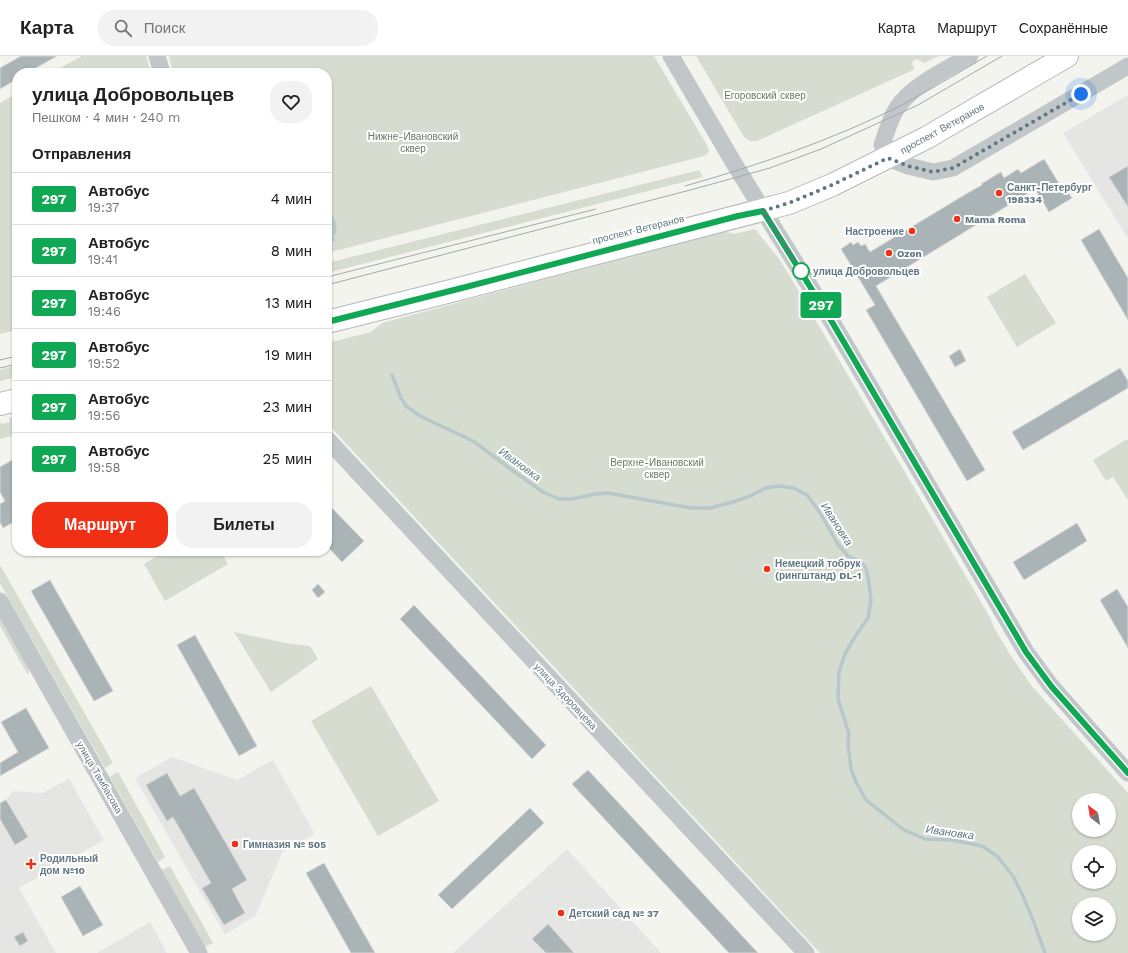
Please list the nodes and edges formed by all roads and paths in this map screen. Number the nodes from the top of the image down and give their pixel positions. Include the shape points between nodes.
1 (157, 56) edge
2 (671, 56) edge
3 (970, 56) edge
4 (1040, 56) edge
5 (1067, 56) edge
6 (1128, 66) edge
7 (161, 68) edge
8 (885, 151) junction
9 (760, 205) junction
10 (332, 306) edge
11 (332, 321) edge
12 (12, 387) edge
13 (0, 391) edge
14 (12, 401) edge
15 (0, 404) edge
16 (332, 444) edge
17 (0, 601) edge
18 (1128, 773) edge
19 (199, 953) edge
20 (806, 953) edge

1 - 7 street
2 - 9 street
3 - 8 street via 907,95 892,116
4 - 8 main road, проспект Ветеранов via 918,126
5 - 8 main road, проспект Ветеранов via 926,138
6 - 8 street via 953,168 933,172 908,166
8 - 9 main road, проспект Ветеранов via 782,191
9 - 10 main road, проспект Ветеранов
9 - 11 main road, проспект Ветеранов via 738,216
9 - 18 street via 832,322 1026,652 1051,686
12 - 13 main road
14 - 15 main road
16 - 20 street, улица Здоровцева
17 - 19 street, улица Тамбасова

